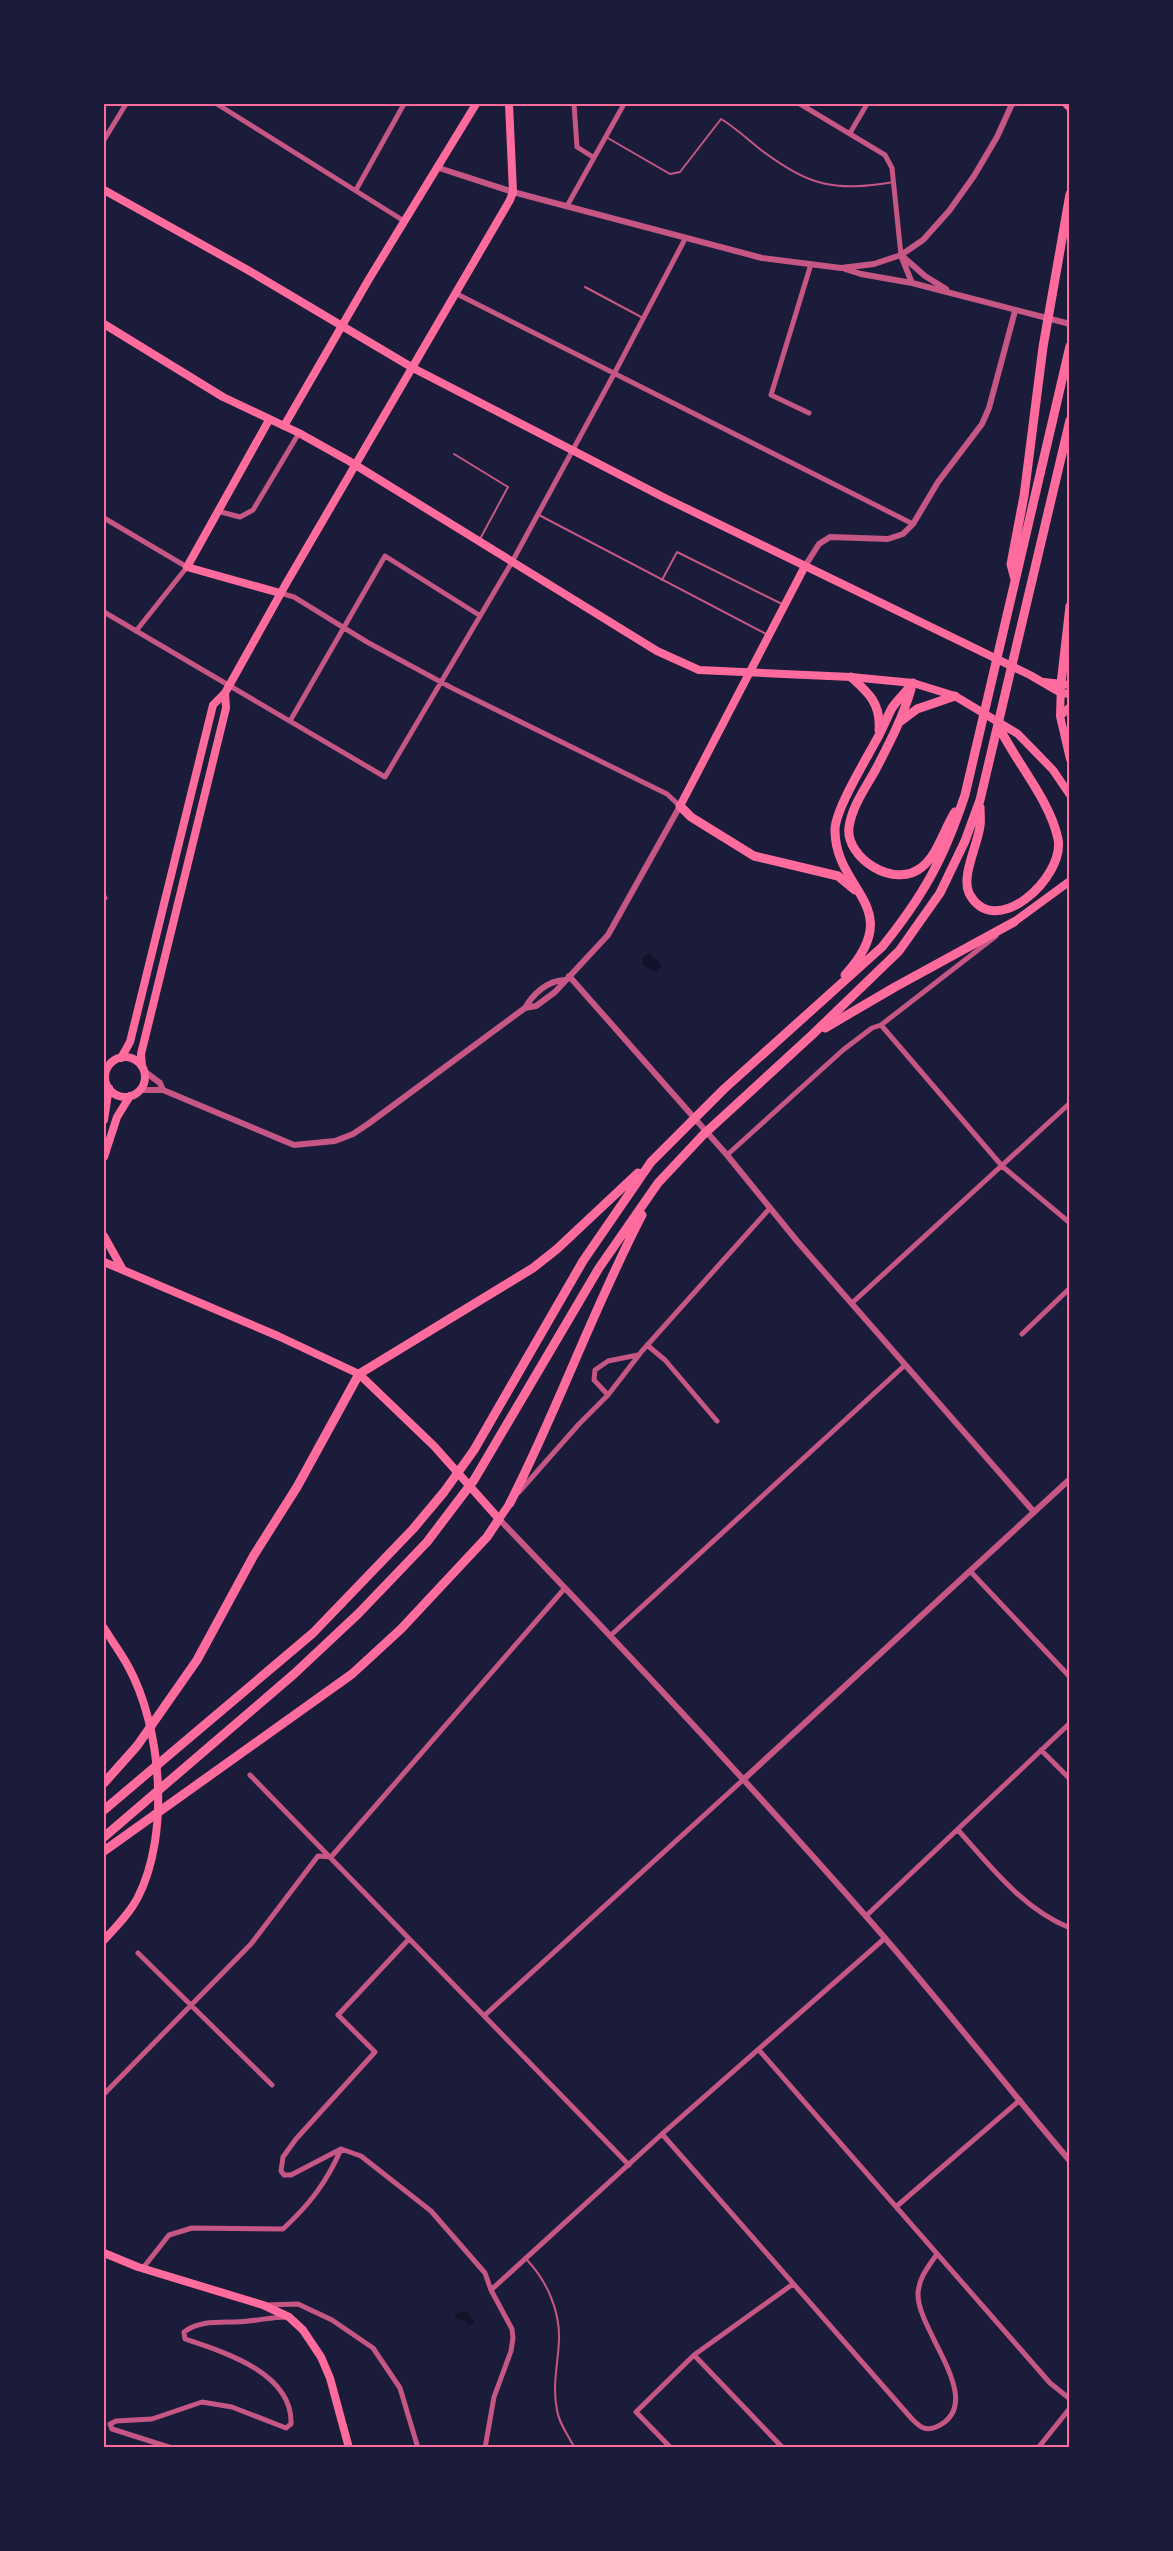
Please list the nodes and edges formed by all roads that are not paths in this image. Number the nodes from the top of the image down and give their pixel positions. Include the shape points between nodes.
1 (126, 104) edge
2 (217, 104) edge
3 (404, 104) edge
4 (476, 104) edge
5 (509, 104) edge
6 (574, 104) edge
7 (624, 104) edge
8 (800, 104) edge
9 (867, 104) edge
10 (1012, 104) edge
11 (850, 133) junction
12 (605, 136) junction
13 (104, 140) edge
14 (593, 157) junction
15 (439, 168) junction
16 (894, 182) junction
17 (104, 190) edge
18 (356, 190) junction
19 (513, 192) junction
20 (1070, 194) edge
21 (567, 206) junction
22 (405, 221) junction
23 (685, 239) junction
24 (901, 255) junction
25 (810, 264) junction
26 (842, 268) junction
27 (912, 283) junction
28 (585, 287) dead end
29 (951, 292) junction
30 (455, 293) junction
31 (1015, 311) junction
32 (643, 318) junction
33 (104, 324) edge
34 (1070, 324) edge
35 (341, 327) junction
36 (1070, 346) edge
37 (413, 368) junction
38 (614, 374) junction
39 (809, 413) dead end
40 (269, 420) junction
41 (1070, 420) edge
42 (284, 426) junction
43 (299, 433) junction
44 (572, 449) junction
45 (454, 454) dead end
46 (357, 466) junction
47 (217, 511) junction
48 (537, 514) junction
49 (104, 518) edge
50 (913, 524) junction
51 (478, 541) junction
52 (512, 562) junction
53 (805, 566) junction
54 (188, 567) junction
55 (662, 580) junction
56 (1016, 582) junction
57 (280, 593) junction
58 (784, 605) junction
59 (1070, 606) edge
60 (104, 612) edge
61 (479, 615) junction
62 (345, 627) junction
63 (136, 631) junction
64 (769, 636) junction
65 (750, 671) junction
66 (851, 677) junction
67 (442, 682) junction
68 (913, 684) junction
69 (227, 689) junction
70 (1065, 689) edge
71 (955, 696) junction
72 (1070, 707) edge
73 (1060, 716) junction
74 (994, 718) junction
75 (290, 721) junction
76 (901, 721) junction
77 (879, 736) junction
78 (1070, 759) edge
79 (965, 795) junction
80 (1070, 795) edge
81 (191, 797) junction
82 (202, 799) junction
83 (980, 800) junction
84 (680, 806) junction
85 (1070, 881) edge
86 (860, 894) junction
87 (1014, 922) junction
88 (163, 962) junction
89 (149, 964) junction
90 (566, 978) junction
91 (835, 990) junction
92 (880, 1025) junction
93 (812, 1035) junction
94 (121, 1058) junction
95 (105, 1068) edge
96 (143, 1068) junction
97 (109, 1088) junction
98 (140, 1090) junction
99 (163, 1090) junction
100 (130, 1096) junction
101 (1070, 1103) edge
102 (104, 1119) edge
103 (727, 1155) junction
104 (104, 1156) edge
105 (651, 1162) junction
106 (1002, 1166) junction
107 (658, 1183) junction
108 (770, 1208) junction
109 (1070, 1223) edge
110 (104, 1236) edge
111 (104, 1262) edge
112 (123, 1270) junction
113 (1070, 1288) edge
114 (852, 1303) junction
115 (1022, 1334) dead end
116 (647, 1345) junction
117 (638, 1355) junction
118 (905, 1365) junction
119 (358, 1374) junction
120 (608, 1395) junction
121 (717, 1421) dead end
122 (1070, 1479) edge
123 (510, 1503) junction
124 (1034, 1512) junction
125 (498, 1519) junction
126 (970, 1571) junction
127 (565, 1588) junction
128 (104, 1628) edge
129 (610, 1636) junction
130 (1070, 1677) edge
131 (1070, 1723) edge
132 (1041, 1750) junction
133 (250, 1775) dead end
134 (744, 1779) junction
135 (1070, 1779) edge
136 (104, 1783) edge
137 (104, 1810) edge
138 (958, 1830) junction
139 (104, 1837) edge
140 (104, 1851) edge
141 (331, 1857) junction
142 (866, 1916) junction
143 (1070, 1928) edge
144 (409, 1938) junction
145 (884, 1939) junction
146 (104, 1940) edge
147 (138, 1953) dead end
148 (192, 2006) junction
149 (485, 2016) junction
150 (759, 2050) junction
151 (272, 2085) dead end
152 (104, 2094) edge
153 (1020, 2100) junction
154 (662, 2134) junction
155 (341, 2149) junction
156 (1068, 2157) edge
157 (629, 2164) junction
158 (897, 2206) junction
159 (104, 2253) edge
160 (937, 2254) junction
161 (525, 2258) junction
162 (143, 2268) junction
163 (793, 2284) junction
164 (490, 2290) junction
165 (263, 2305) junction
166 (288, 2317) junction
167 (694, 2355) junction
168 (1070, 2399) edge
169 (1070, 2408) edge
170 (172, 2448) edge
171 (349, 2448) edge
172 (418, 2448) edge
173 (485, 2448) edge
174 (575, 2448) edge
175 (671, 2448) edge
176 (783, 2448) edge
177 (1038, 2448) edge

1 - 13 street
2 - 18 street
3 - 18 street
4 - 15 main road
5 - 19 main road
6 - 14 street via 577,147
7 - 12 street
8 - 11 street
9 - 11 street
10 - 24 street via 997,137 949,211 922,240
11 - 16 street via 885,155
12 - 14 street
12 - 16 lane via 675,175 721,119 781,164 816,183 854,186
14 - 21 street
15 - 19 street
15 - 22 main road
16 - 24 street
17 - 35 main road
18 - 22 street
19 - 21 street
19 - 30 main road
20 - 56 highway via 1011,564
21 - 23 street
22 - 35 main road
23 - 25 street via 762,258
23 - 32 street
24 - 26 street
24 - 27 street
24 - 29 street
25 - 26 street
25 - 39 street via 771,395
26 - 27 street
27 - 29 street
28 - 32 lane
29 - 31 street
30 - 37 main road
30 - 38 street
31 - 34 street
31 - 50 street via 982,424 938,482
32 - 38 street
33 - 40 main road via 223,398
35 - 37 main road
35 - 42 main road
36 - 56 highway
37 - 44 main road
37 - 46 main road
38 - 44 street
38 - 50 street
40 - 42 main road
40 - 47 main road
41 - 83 highway
42 - 43 main road
43 - 46 main road
43 - 47 street via 253,510 240,517
44 - 48 street
44 - 53 main road
45 - 51 lane via 508,487
46 - 51 main road
46 - 57 main road
47 - 54 main road
48 - 52 street
48 - 55 lane
49 - 54 street
50 - 53 street via 903,534 888,539 830,537 819,544
51 - 52 main road
52 - 61 street
52 - 65 main road via 663,654 699,670
53 - 58 main road
53 - 70 main road via 1042,682
54 - 57 main road
54 - 63 street
55 - 58 lane via 677,552
55 - 64 lane
56 - 79 highway
57 - 62 street
57 - 69 main road
58 - 64 main road
59 - 70 highway
60 - 63 street
61 - 62 street via 385,556
61 - 67 street
62 - 67 street
62 - 75 street
63 - 69 street
64 - 65 main road
65 - 66 main road
65 - 84 main road
66 - 68 main road
66 - 77 highway via 873,698 880,718
67 - 75 street via 385,777
67 - 84 street via 667,794
68 - 71 main road
68 - 76 highway
68 - 77 highway via 892,708
69 - 75 street
69 - 81 main road via 213,705
69 - 82 main road via 226,708
70 - 73 main road
71 - 74 main road
71 - 76 highway via 917,709
72 - 73 main road
73 - 78 main road
74 - 80 main road via 1018,734 1053,770
74 - 83 highway via 1034,784 1058,839 1054,867 1046,880 1004,911 986,910 968,891 980,825
76 - 79 highway via 853,811 848,830 856,850 873,868 889,875 922,868
77 - 86 highway via 849,790 835,827 838,850
79 - 91 highway via 931,879 882,947
81 - 82 main road
81 - 89 main road
82 - 88 main road
83 - 93 highway via 965,841 923,920 899,951
84 - 86 highway via 754,856 838,876
84 - 90 street via 608,935
85 - 87 main road
86 - 91 highway via 869,911 871,928 864,948
87 - 92 street
87 - 93 highway
88 - 89 main road
88 - 96 main road via 141,1054
89 - 94 main road via 130,1042
90 - 99 street via 549,984 525,1008 353,1134 321,1144 294,1145
90 - 103 street
91 - 105 highway via 724,1089
92 - 103 street via 843,1050
92 - 106 street
93 - 107 highway
94 - 95 main road
94 - 96 main road via 135,1059
95 - 97 main road
96 - 98 main road via 145,1077
96 - 99 street
97 - 100 main road via 116,1094
97 - 102 main road
98 - 99 street
98 - 100 main road
100 - 104 main road via 117,1117
101 - 106 street
103 - 108 street
105 - 119 highway via 534,1268
105 - 137 highway via 583,1261 474,1450 426,1515 313,1633
106 - 109 street
106 - 114 street
107 - 123 highway via 612,1275 538,1448
107 - 139 highway via 598,1268 474,1480 427,1542 294,1674
108 - 114 street
108 - 116 street
110 - 112 main road
111 - 112 main road
112 - 119 main road
113 - 115 street
114 - 118 street
116 - 117 street
116 - 121 street via 665,1360
117 - 120 street
117 - 120 street via 608,1360 595,1370 594,1380
118 - 124 street
118 - 129 street
119 - 125 main road via 434,1446
119 - 136 highway via 178,1690
120 - 123 street
122 - 124 street
123 - 125 main road
124 - 126 street
125 - 127 street
125 - 140 highway via 487,1537 401,1629 352,1674
126 - 130 street
126 - 134 street
127 - 129 street
127 - 141 street
128 - 146 main road via 129,1668 149,1726 158,1818 151,1859 138,1898
129 - 134 street
131 - 132 street
132 - 135 street
132 - 138 street
133 - 141 street
134 - 142 street
134 - 149 street
138 - 142 street
138 - 143 street via 1024,1901
141 - 144 street
141 - 148 street via 318,1856 251,1944
142 - 145 street
144 - 149 street
144 - 155 street via 338,2015 375,2052 296,2139 283,2157 280,2171 291,2175
145 - 150 street
145 - 153 street
147 - 148 street
148 - 151 street
148 - 152 street
149 - 157 street
150 - 154 street
150 - 158 street
153 - 156 street
153 - 158 street
154 - 157 street
154 - 163 street
155 - 162 street via 316,2195 283,2229 192,2228 169,2235
155 - 164 street via 361,2156 431,2211 485,2273
157 - 161 street
158 - 160 street
159 - 162 main road
160 - 163 street via 920,2281 918,2296 927,2327 953,2379 956,2402 952,2414 935,2428 921,2428 912,2419
160 - 168 street via 1050,2383
161 - 164 street
161 - 174 lane via 540,2277 556,2310 557,2413
162 - 165 main road
163 - 167 street
164 - 173 street via 513,2338 512,2351 494,2397
165 - 166 main road
165 - 172 street via 298,2304 332,2320 373,2348 400,2388
166 - 170 street via 208,2323 191,2326 184,2332 185,2339 265,2373 283,2397 291,2413 291,2424 286,2428 232,2408 202,2402 152,2419 110,2424 121,2433
166 - 171 main road via 303,2330 321,2357
167 - 175 street via 636,2412
167 - 176 street
169 - 177 street

